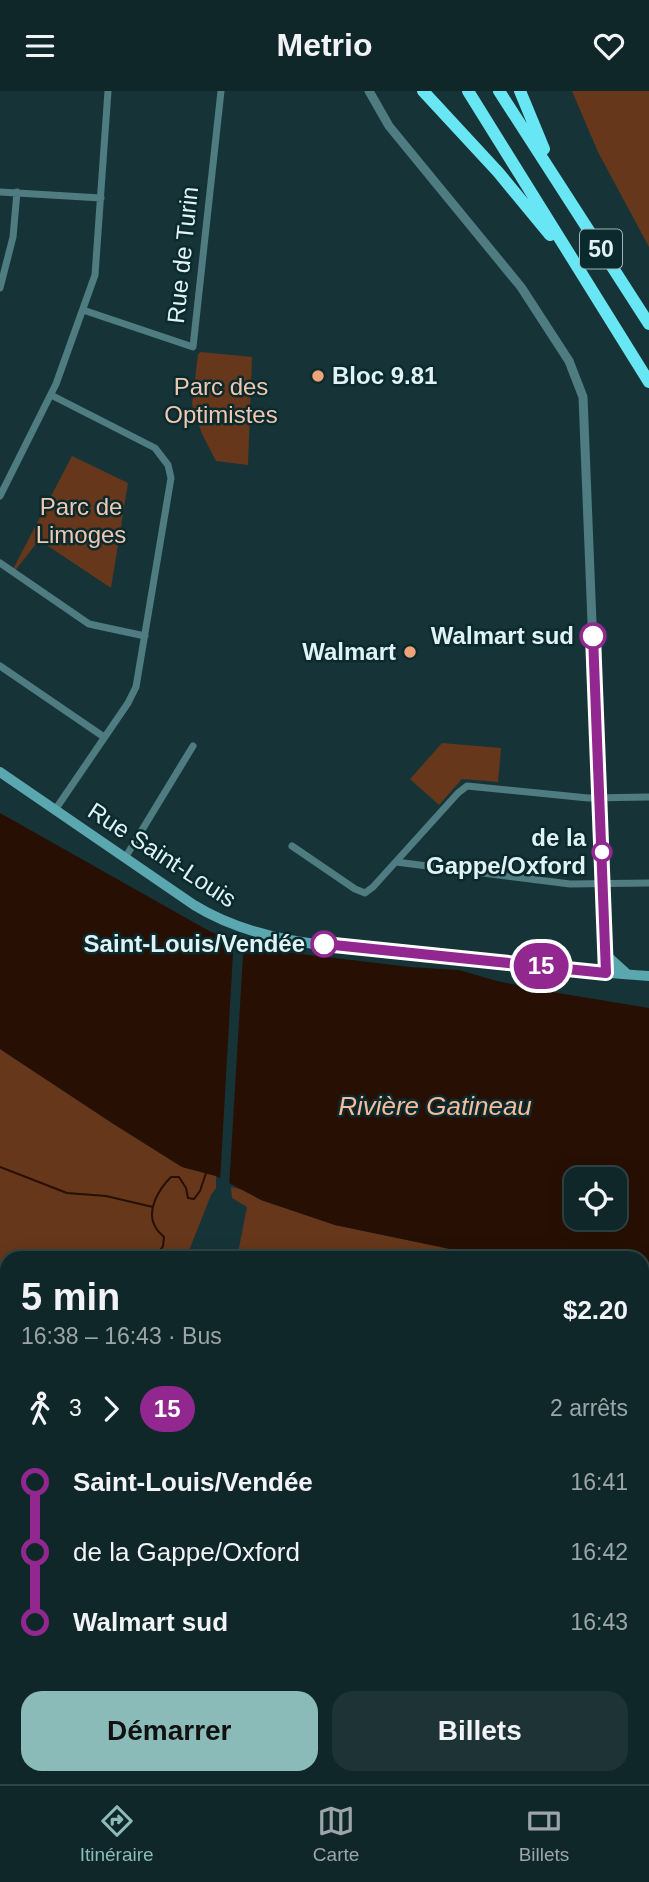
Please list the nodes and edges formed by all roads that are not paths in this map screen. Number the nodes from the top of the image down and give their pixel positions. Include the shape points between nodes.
1 (108, 91) edge
2 (369, 91) edge
3 (423, 91) edge
4 (468, 91) edge
5 (499, 91) edge
6 (520, 91) edge
7 (220, 92) edge
8 (553, 174) junction
9 (0, 192) edge
10 (17, 192) junction
11 (101, 198) junction
12 (577, 268) junction
13 (0, 288) edge
14 (83, 310) junction
15 (649, 324) edge
16 (649, 382) edge
17 (51, 395) junction
18 (0, 496) edge
19 (0, 563) edge
20 (145, 636) junction
21 (0, 666) edge
22 (104, 737) junction
23 (192, 746) dead end
24 (0, 772) edge
25 (600, 797) junction
26 (649, 797) edge
27 (55, 810) junction
28 (292, 846) dead end
29 (125, 858) junction
30 (396, 862) junction
31 (649, 883) edge
32 (603, 884) junction
33 (606, 955) junction
34 (606, 973) junction
35 (627, 974) junction
36 (649, 976) edge

1 - 11 street
2 - 25 street via 390,126 515,279 579,383 586,420
3 - 12 highway
4 - 12 highway, 50
5 - 8 highway, 50
6 - 8 highway
7 - 14 street, Rue de Turin via 193,347
8 - 15 highway, 50
9 - 10 street
10 - 11 street
10 - 13 street via 13,237
11 - 14 street via 96,269
12 - 16 highway, 50
14 - 17 street
17 - 18 street
17 - 20 street via 147,444 168,465 170,485
19 - 20 street via 89,624
20 - 22 street via 136,687
21 - 22 street
22 - 27 street
23 - 29 street
24 - 27 main road, Rue Saint-Louis
25 - 26 street
25 - 30 street via 467,786
25 - 32 street
27 - 29 main road, Rue Saint-Louis
28 - 30 street via 360,892 370,891
29 - 34 main road, Rue Saint-Louis via 211,915 263,934
30 - 32 street
31 - 32 street
32 - 33 street
33 - 34 street
33 - 35 main road
34 - 35 main road, Rue Saint-Louis
35 - 36 main road, Rue Saint-Louis

